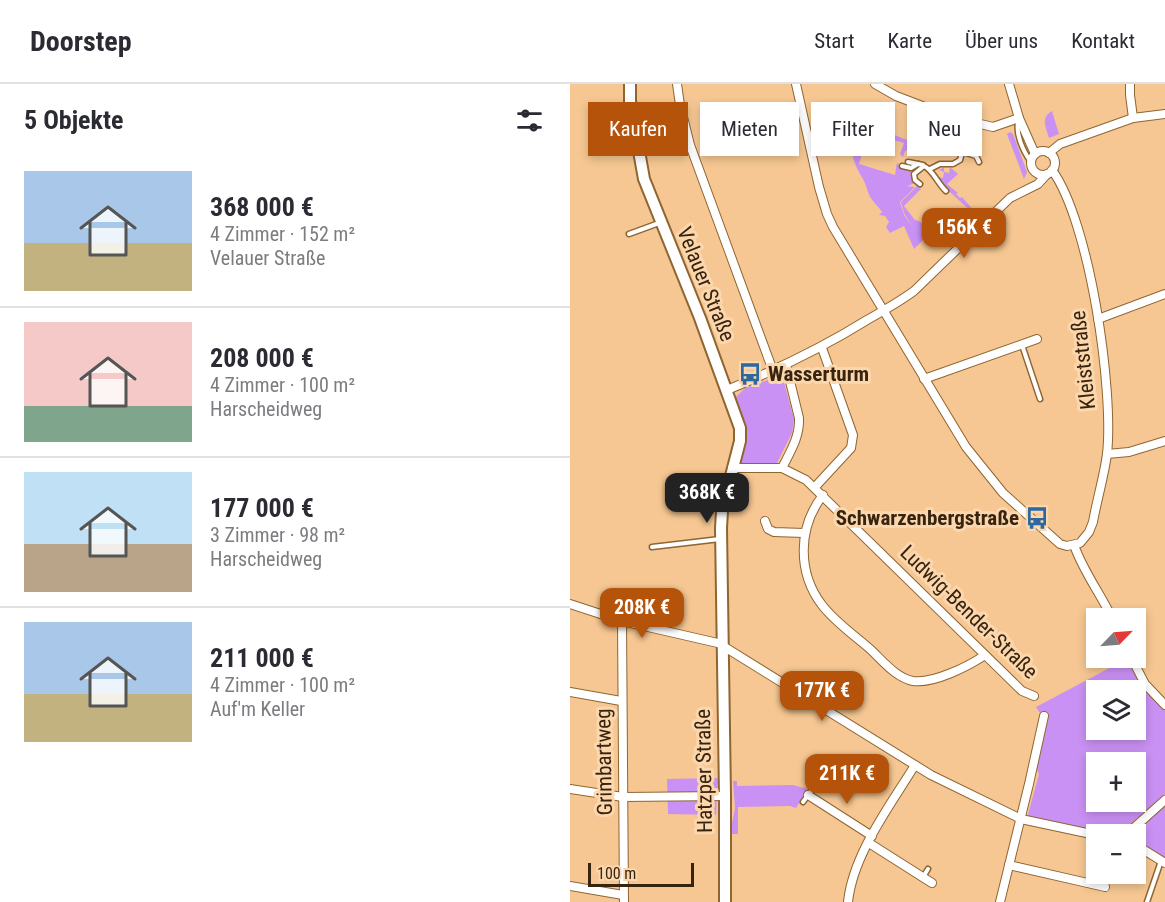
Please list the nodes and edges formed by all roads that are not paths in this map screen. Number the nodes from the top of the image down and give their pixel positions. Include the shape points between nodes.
1 (630, 84) edge
2 (678, 84) edge
3 (796, 84) edge
4 (875, 84) edge
5 (1009, 84) edge
6 (1130, 84) edge
7 (912, 102) edge
8 (1165, 114) edge
9 (1019, 118) junction
10 (1133, 118) junction
11 (982, 124) edge
12 (1049, 153) junction
13 (961, 156) edge
14 (976, 156) edge
15 (1033, 158) junction
16 (909, 162) dead end
17 (979, 162) dead end
18 (918, 164) junction
19 (902, 166) dead end
20 (924, 166) junction
21 (930, 169) junction
22 (1034, 171) junction
23 (1050, 172) junction
24 (920, 184) dead end
25 (1032, 186) junction
26 (946, 191) dead end
27 (660, 223) junction
28 (628, 234) dead end
29 (1165, 294) edge
30 (884, 310) junction
31 (1098, 319) junction
32 (1036, 339) dead end
33 (1022, 345) junction
34 (822, 348) junction
35 (786, 366) junction
36 (773, 371) junction
37 (924, 379) junction
38 (727, 390) junction
39 (1040, 399) dead end
40 (1165, 441) edge
41 (1107, 454) junction
42 (732, 468) junction
43 (782, 468) junction
44 (815, 487) junction
45 (823, 495) junction
46 (765, 521) dead end
47 (804, 533) junction
48 (721, 539) junction
49 (1074, 544) junction
50 (652, 547) dead end
51 (570, 604) edge
52 (1107, 608) edge
53 (621, 621) junction
54 (723, 643) junction
55 (986, 655) junction
56 (1137, 668) edge
57 (570, 692) edge
58 (1034, 696) dead end
59 (621, 701) junction
60 (1165, 705) edge
61 (1044, 716) dead end
62 (915, 765) junction
63 (813, 787) dead end
64 (570, 789) edge
65 (725, 796) junction
66 (623, 797) junction
67 (805, 799) joint
68 (1165, 800) edge
69 (1021, 819) junction
70 (1138, 824) edge
71 (1086, 833) edge
72 (871, 840) junction
73 (1146, 851) edge
74 (1163, 862) edge
75 (1009, 866) junction
76 (928, 869) dead end
77 (923, 877) junction
78 (1086, 881) edge
79 (932, 883) dead end
80 (570, 886) edge
81 (624, 898) edge
82 (725, 902) edge
83 (848, 902) edge
84 (1000, 902) edge
85 (1147, 902) edge

1 - 27 main road, Velauer Straße via 644,179
2 - 36 street via 690,145
3 - 30 street via 827,214
4 - 7 street
5 - 9 street
6 - 10 street
8 - 10 street
9 - 11 street via 993,127
9 - 15 street
10 - 12 street via 1060,144
12 - 15 street via 1042,151
12 - 23 street via 1054,160
13 - 21 lane via 957,163
14 - 17 lane
15 - 22 street
16 - 18 lane
18 - 19 lane via 911,168
18 - 20 lane
20 - 21 lane
20 - 24 lane via 914,174
21 - 26 lane
22 - 23 street
22 - 25 street
23 - 25 street
23 - 31 street, Kleiststraße via 1061,182 1083,247
25 - 30 street via 1010,198 914,291
27 - 28 lane
27 - 38 main road, Velauer Straße
29 - 31 street
30 - 34 street
30 - 37 street
31 - 41 street, Kleiststraße via 1107,408
32 - 33 street
33 - 37 street
33 - 39 lane
34 - 35 street
34 - 44 street via 853,442
35 - 36 street
35 - 43 street via 800,426
36 - 38 street
37 - 49 street via 966,447 1004,494 1051,538 1060,544
38 - 42 main road, Velauer Straße via 740,432
40 - 41 street
41 - 49 street, Kleiststraße via 1089,532
42 - 43 street, Ludwig-Bender-Straße
42 - 48 main road, Velauer Straße via 722,511
43 - 44 street, Ludwig-Bender-Straße
44 - 45 street, Ludwig-Bender-Straße
45 - 47 street
45 - 55 street, Ludwig-Bender-Straße
46 - 47 street via 774,532
47 - 55 street via 806,572 822,605 904,678 931,680
48 - 50 lane
48 - 54 main road, Velauer Straße
49 - 52 street
51 - 53 street
53 - 54 street
53 - 59 street, Grimbartweg
54 - 62 street
54 - 65 main road, Hatzper Straße
55 - 58 street, Ludwig-Bender-Straße via 1022,691
56 - 60 street via 1145,684
57 - 59 street
59 - 66 street, Grimbartweg
61 - 69 street
62 - 69 street
62 - 72 street
63 - 67 lane
64 - 66 street
65 - 66 street
65 - 82 main road, Hatzper Straße
66 - 81 street, Grimbartweg
67 - 72 street
68 - 70 street
69 - 71 street
69 - 75 street
72 - 77 street
72 - 83 street via 856,869
73 - 74 street
74 - 85 lane
75 - 78 street
75 - 84 street
76 - 77 lane
77 - 79 street
80 - 81 street

